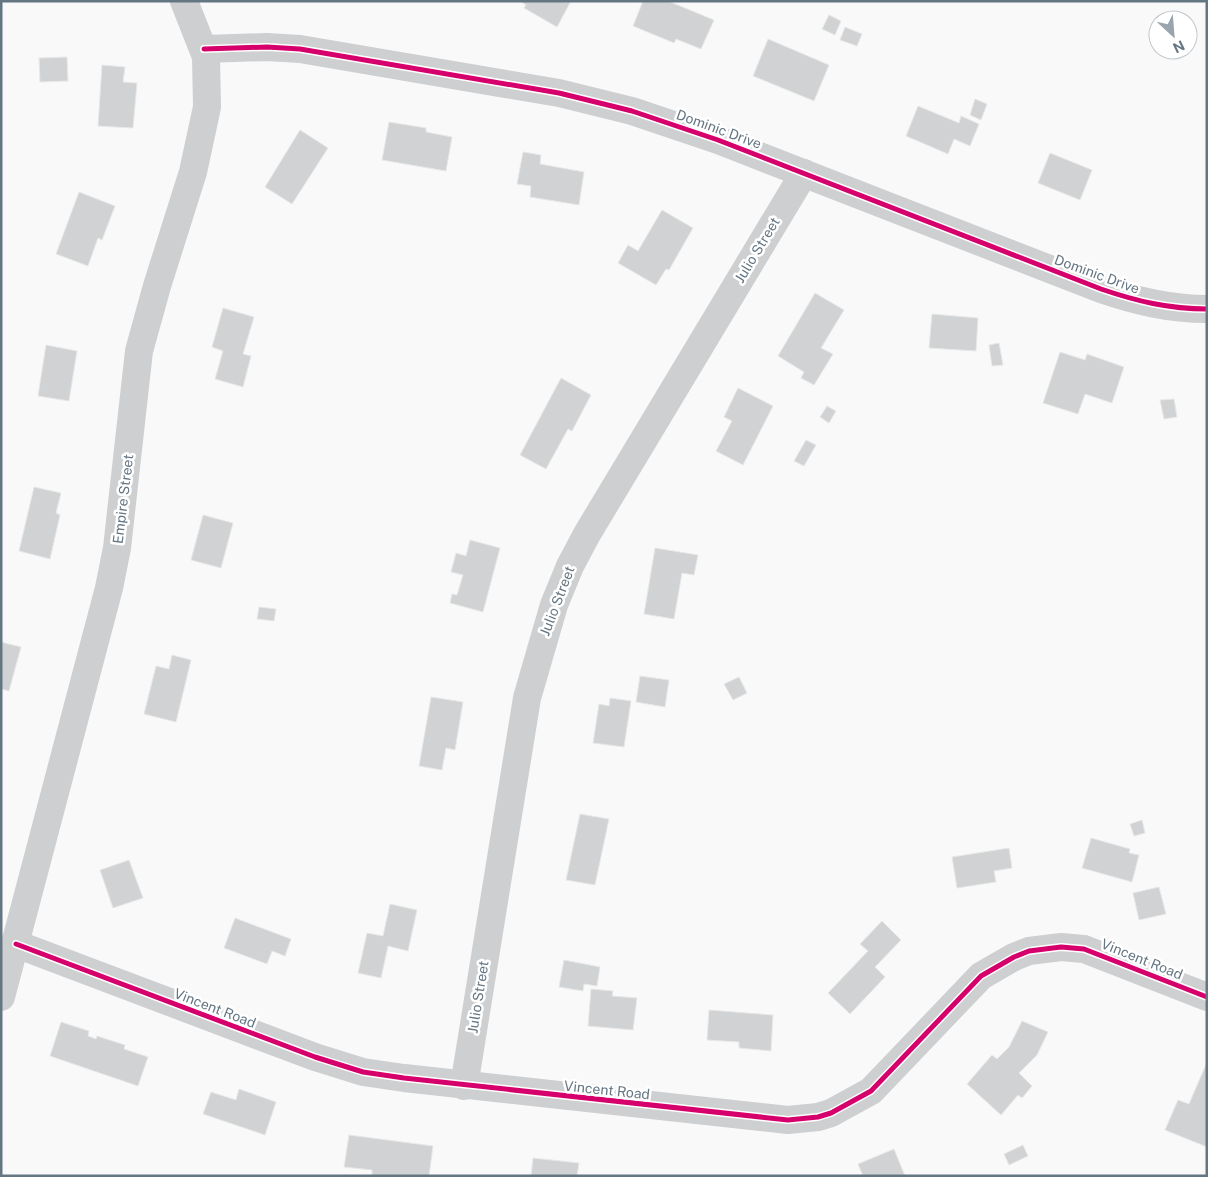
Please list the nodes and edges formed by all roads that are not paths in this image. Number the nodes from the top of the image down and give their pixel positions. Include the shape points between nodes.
1 (184, 1) edge
2 (204, 49) junction
3 (804, 173) junction
4 (1207, 309) edge
5 (16, 944) junction
6 (1, 997) edge
7 (1207, 997) edge
8 (464, 1086) junction

1 - 2 street, Empire Street
2 - 3 street, Dominic Drive via 300,49 558,93 632,111
2 - 5 street, Empire Street via 208,82 203,135 139,351 110,588
3 - 4 street, Dominic Drive via 1101,289 1171,308
3 - 8 street, Julio Street via 588,534 554,605 527,698
5 - 6 street, Empire Street
5 - 8 street, Vincent Road via 338,1065
7 - 8 street, Vincent Road via 1084,948 1062,947 1029,952 1005,961 981,976 871,1090 832,1113 803,1119 768,1120

